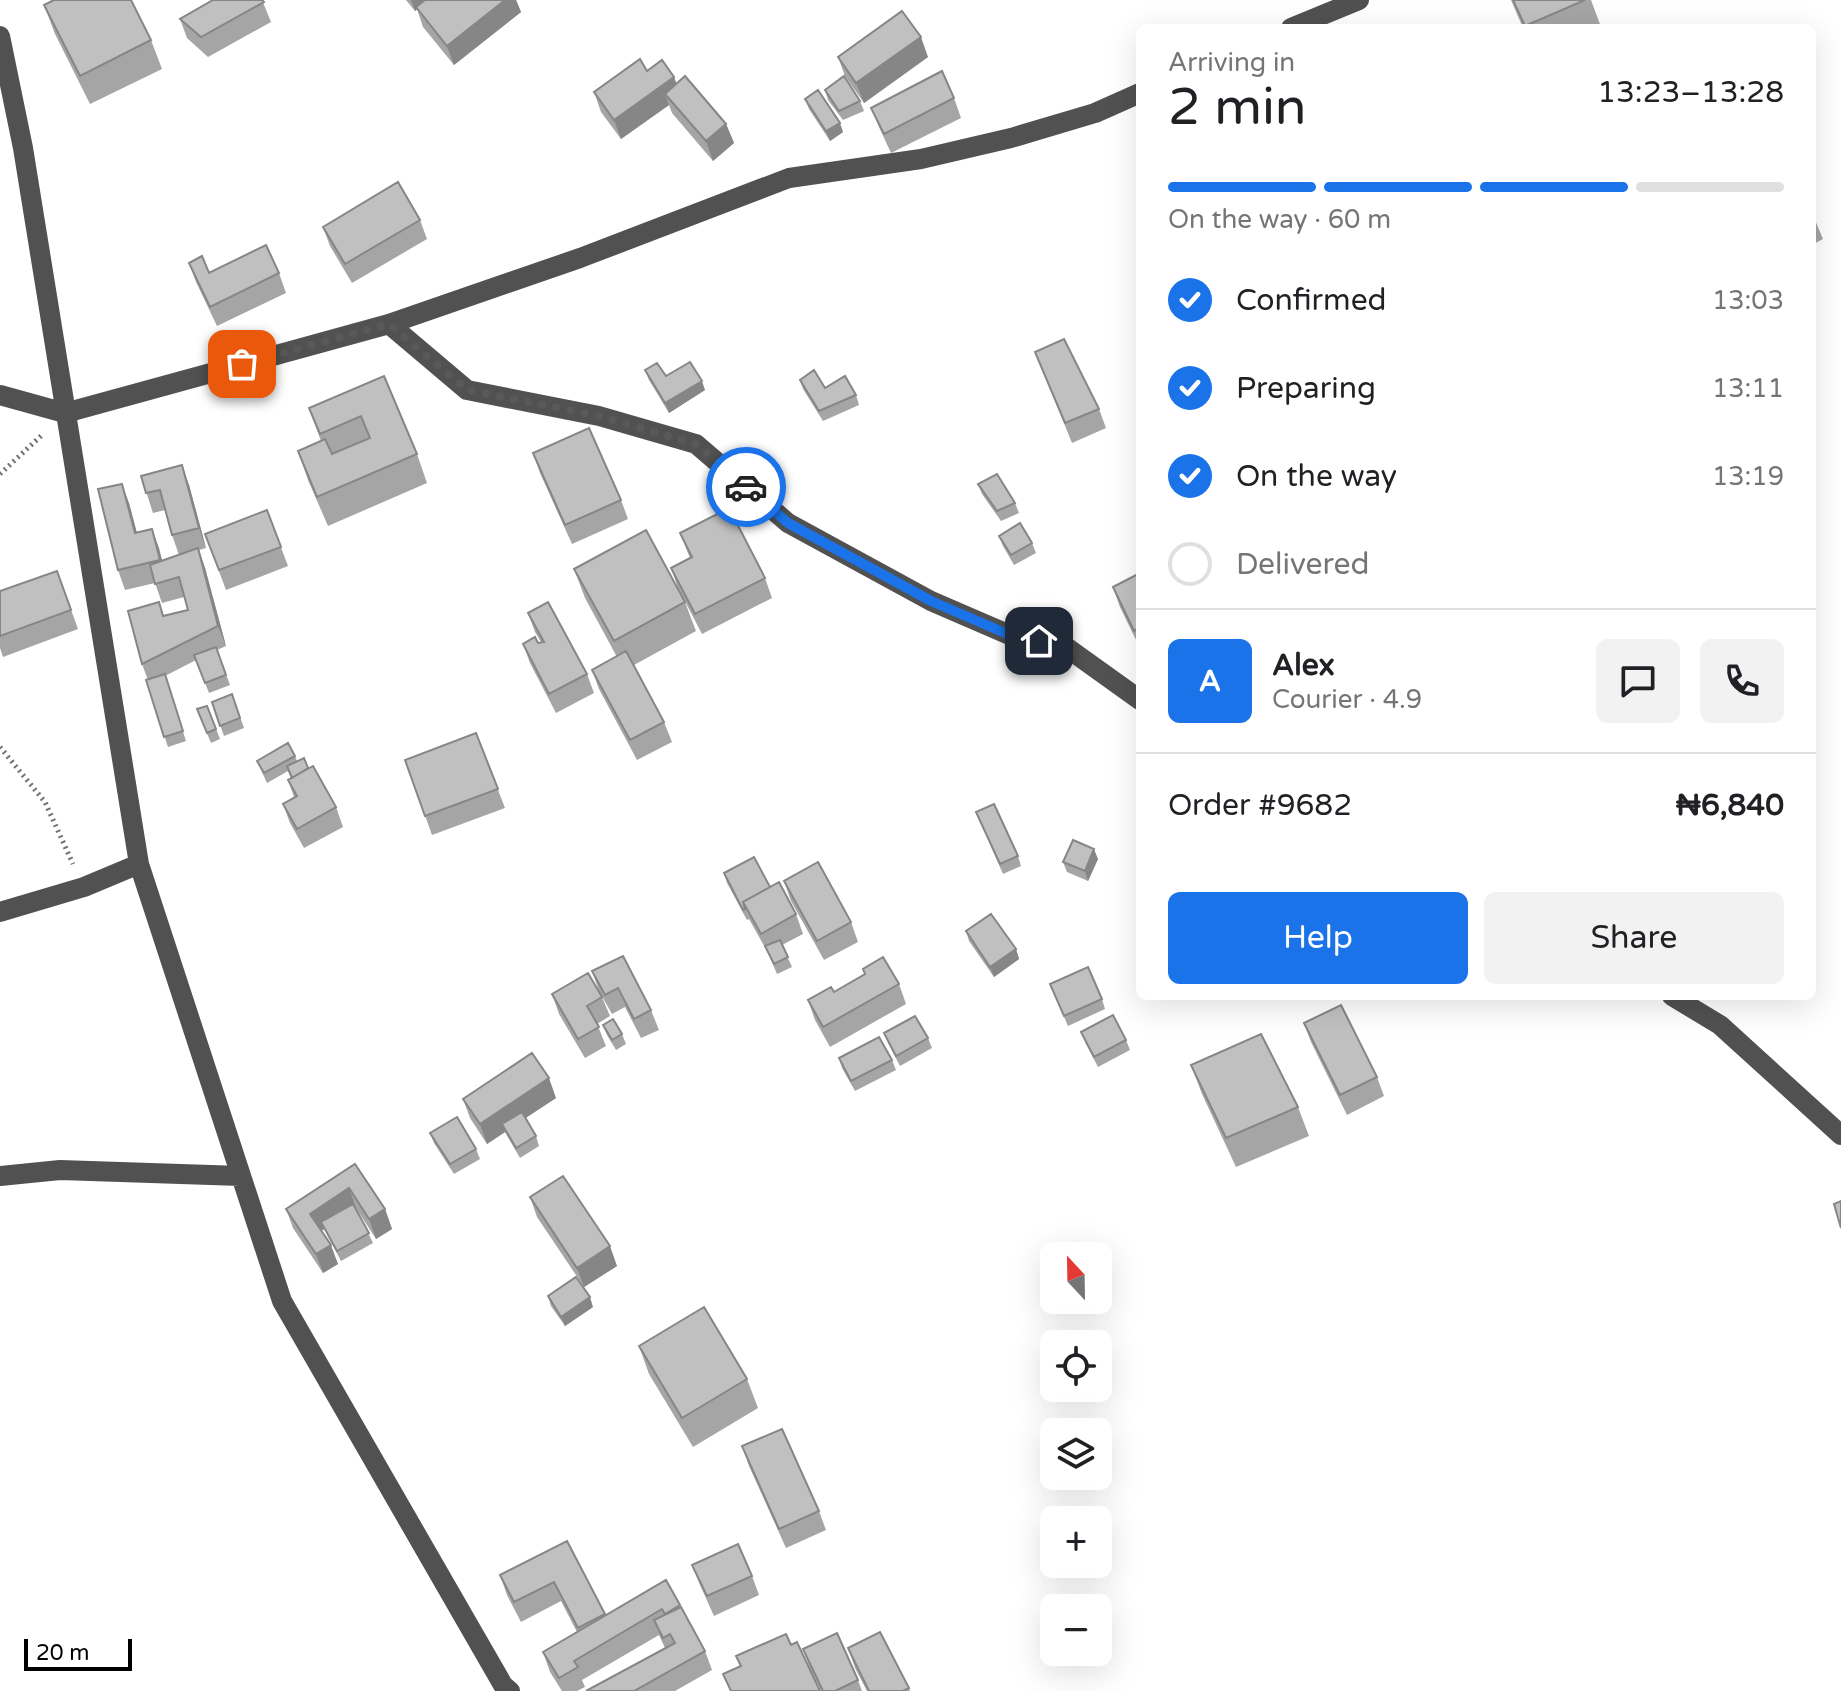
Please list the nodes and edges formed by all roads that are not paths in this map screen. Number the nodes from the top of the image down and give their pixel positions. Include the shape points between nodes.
1 (1359, 0) edge
2 (1301, 24) edge
3 (0, 36) edge
4 (1136, 95) edge
5 (389, 324) junction
6 (0, 395) edge
7 (65, 413) junction
8 (1136, 697) edge
9 (139, 864) junction
10 (0, 912) edge
11 (1679, 1000) edge
12 (1841, 1135) edge
13 (0, 1176) edge
14 (241, 1176) junction
15 (510, 1691) edge

1 - 2 street
3 - 7 street
4 - 5 street via 1011,138 921,159 789,178
5 - 7 street
5 - 8 street via 467,390 599,416 696,444 788,523 931,601 1012,636 1066,647
6 - 7 street
7 - 9 street
9 - 10 street
9 - 14 street
11 - 12 street via 1720,1025
13 - 14 street via 60,1170
14 - 15 street via 282,1301

